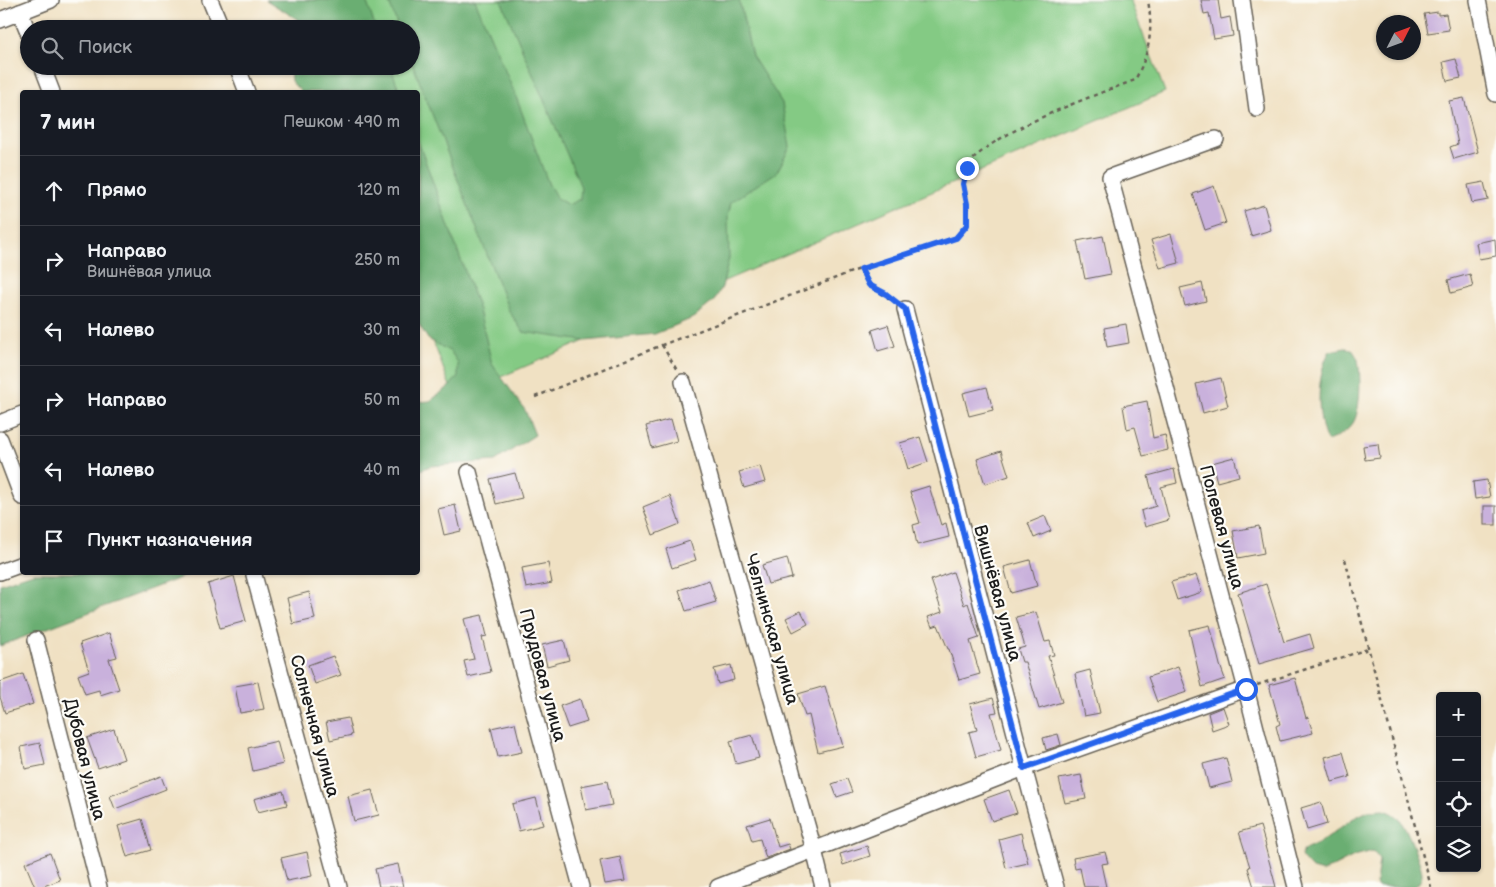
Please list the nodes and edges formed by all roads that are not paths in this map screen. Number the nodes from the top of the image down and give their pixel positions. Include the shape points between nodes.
1 (51, 0) edge
2 (210, 0) edge
3 (1242, 0) edge
4 (1478, 0) edge
5 (20, 12) junction
6 (0, 20) edge
7 (23, 20) edge
8 (218, 20) edge
9 (45, 75) edge
10 (240, 75) edge
11 (51, 90) edge
12 (246, 90) edge
13 (1496, 94) edge
14 (1257, 109) dead end
15 (1216, 140) dead end
16 (905, 309) road end
17 (683, 382) road end
18 (20, 415) edge
19 (0, 423) edge
20 (0, 439) edge
21 (469, 472) dead end
22 (20, 492) edge
23 (20, 565) edge
24 (0, 572) edge
25 (254, 575) dead end
26 (36, 640) dead end
27 (1246, 689) junction
28 (1024, 768) junction
29 (814, 850) junction
30 (99, 887) edge
31 (339, 887) edge
32 (581, 887) edge
33 (718, 887) edge
34 (822, 887) edge
35 (1056, 887) edge
36 (1296, 887) edge

1 - 5 street
2 - 8 street
3 - 14 street
4 - 13 street
5 - 6 street
5 - 7 street
9 - 11 street
10 - 12 street
15 - 27 street, Полевая улица via 1110,177
16 - 28 street, Вишнёвая улица
17 - 29 street, Челнинская улица
18 - 19 street
20 - 22 street
21 - 32 street, Прудовая улица
23 - 24 street
25 - 31 street, Солнечная улица
26 - 30 street, Дубовая улица
27 - 28 street
27 - 36 street, Полевая улица
28 - 29 street
28 - 35 street, Вишнёвая улица
29 - 33 street
29 - 34 street, Челнинская улица

